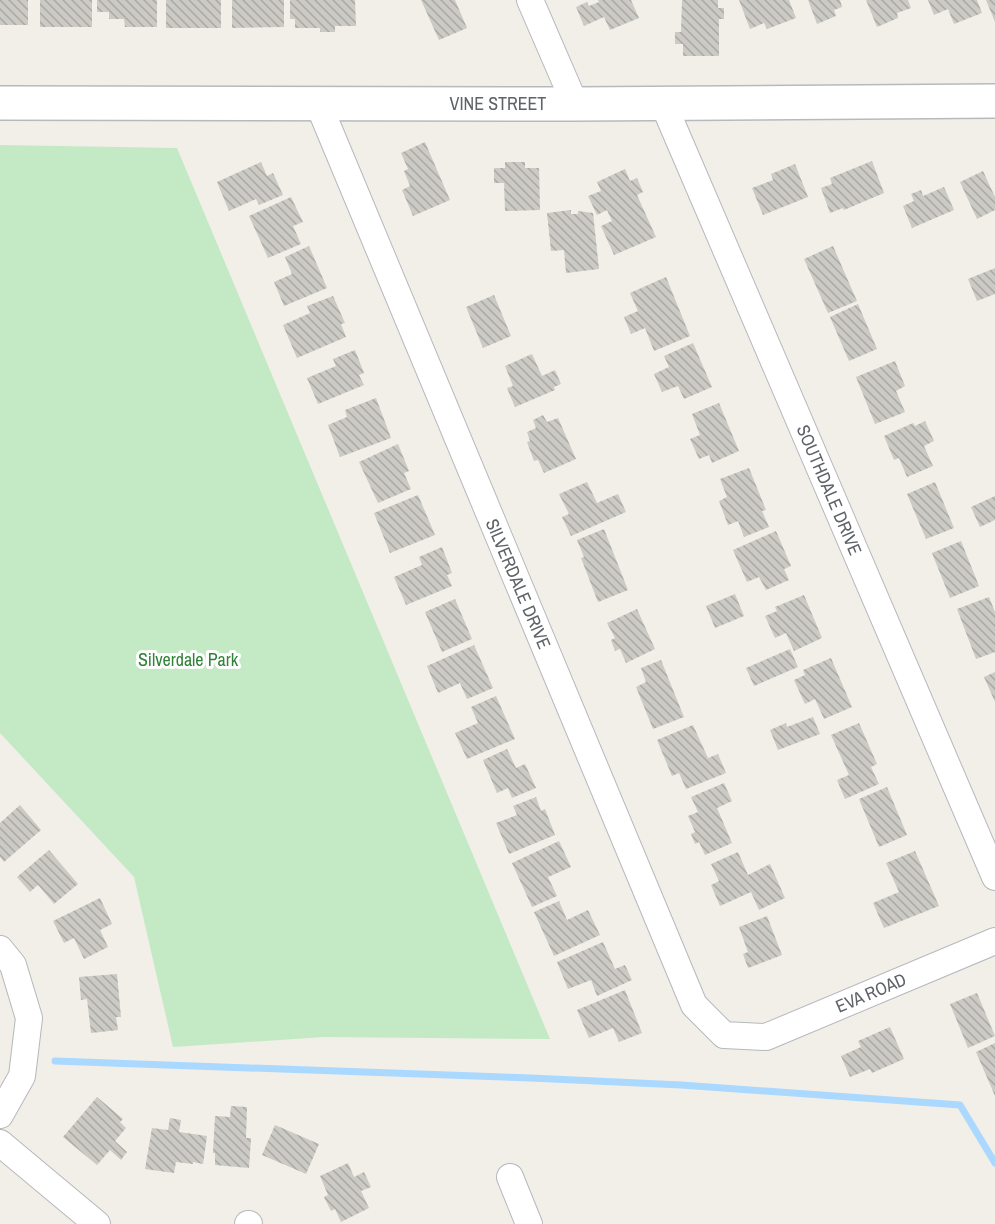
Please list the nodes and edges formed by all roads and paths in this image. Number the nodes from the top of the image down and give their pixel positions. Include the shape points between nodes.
1 (531, 0) edge
2 (995, 101) edge
3 (0, 103) edge
4 (663, 103) junction
5 (318, 104) junction
6 (575, 104) junction
7 (995, 878) edge
8 (995, 941) edge
9 (0, 949) edge
10 (746, 1036) joint
11 (0, 1115) edge
12 (0, 1143) edge
13 (510, 1177) dead end
14 (97, 1224) edge
15 (529, 1224) edge

1 - 6 street
2 - 4 street, VINE STREET
3 - 5 street, VINE STREET
4 - 6 street, VINE STREET
4 - 7 street, SOUTHDALE DRIVE
5 - 6 street, VINE STREET
5 - 10 street, SILVERDALE DRIVE via 694,1005 724,1035
8 - 10 street, EVA ROAD via 766,1037
9 - 11 street via 13,965 29,1018 22,1076
12 - 14 street
13 - 15 street

